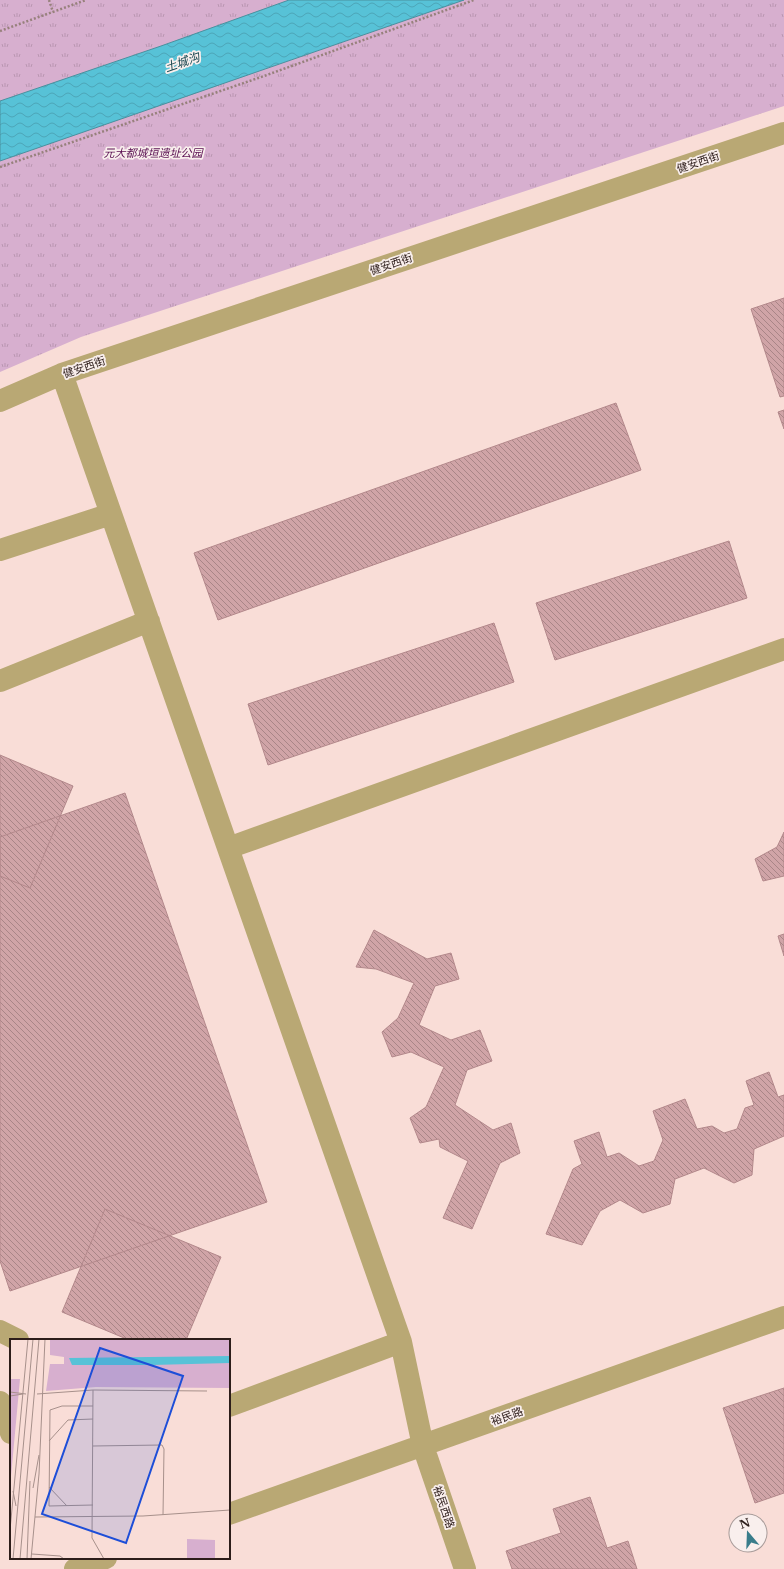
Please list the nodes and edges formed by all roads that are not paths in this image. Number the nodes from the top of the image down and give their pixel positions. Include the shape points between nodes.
1 (784, 133) edge
2 (62, 374) junction
3 (0, 402) edge
4 (111, 514) junction
5 (0, 550) edge
6 (149, 622) junction
7 (784, 649) edge
8 (0, 681) edge
9 (228, 848) junction
10 (784, 1317) edge
11 (0, 1331) edge
12 (16, 1339) edge
13 (401, 1342) junction
14 (0, 1402) edge
15 (230, 1406) edge
16 (10, 1430) edge
17 (422, 1446) junction
18 (230, 1514) edge
19 (103, 1559) edge
20 (75, 1569) edge
21 (465, 1569) edge

1 - 2 street, 健安西街
2 - 3 street, 健安西街
2 - 4 street, 裕民西路
4 - 5 street
4 - 6 street, 裕民西路
6 - 8 street
6 - 9 street, 裕民西路
7 - 9 street
9 - 13 street, 裕民西路
10 - 17 street, 裕民路
11 - 12 street
13 - 15 street
13 - 17 street, 裕民西路
14 - 16 street
17 - 18 street, 裕民路
17 - 21 street, 裕民西路
19 - 20 street

